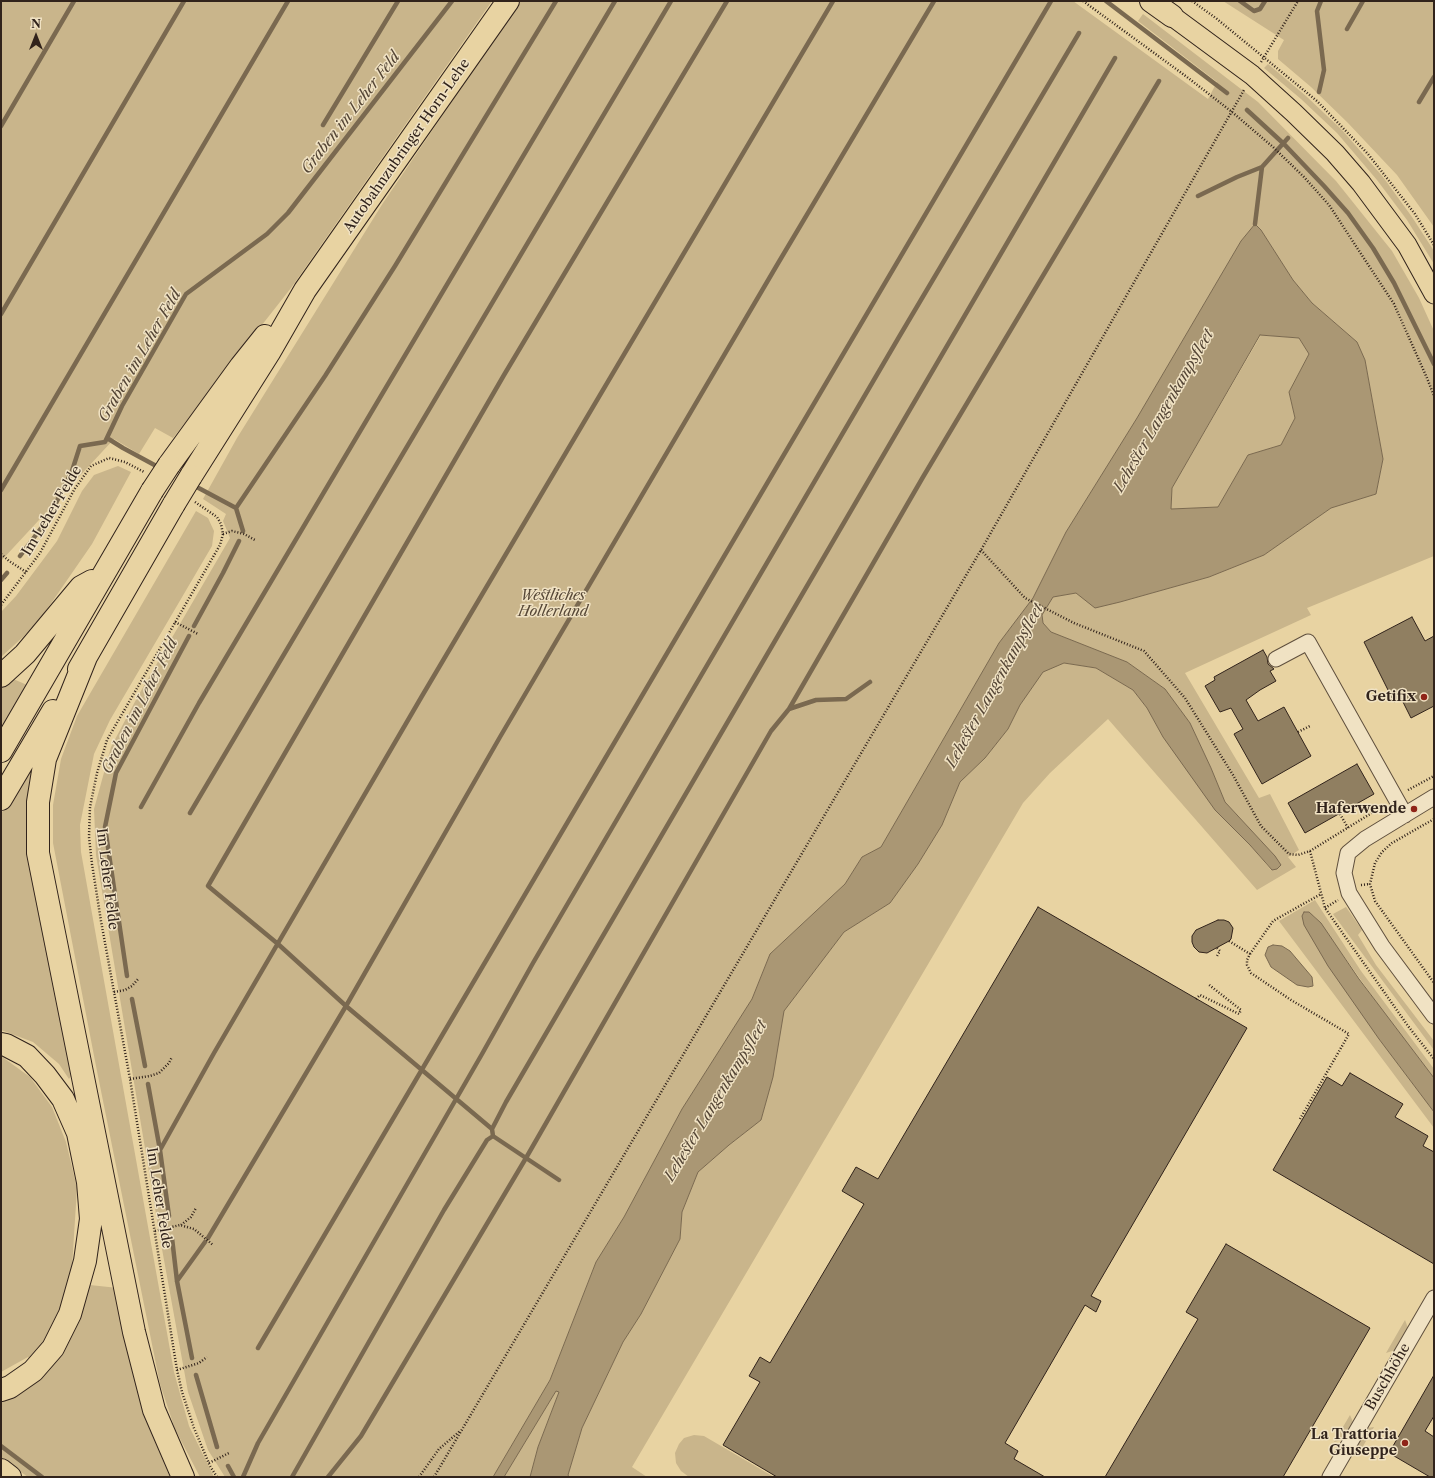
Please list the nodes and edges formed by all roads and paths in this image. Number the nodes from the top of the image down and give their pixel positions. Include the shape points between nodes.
1 (508, 1) edge
2 (1083, 1) edge
3 (1150, 1) edge
4 (1192, 1) edge
5 (1298, 1) edge
6 (1172, 16) joint
7 (1264, 57) junction
8 (1232, 112) junction
9 (1434, 245) edge
10 (305, 290) junction
11 (1434, 294) edge
12 (1434, 396) edge
13 (149, 482) junction
14 (182, 502) junction
15 (223, 534) junction
16 (256, 540) dead end
17 (981, 550) junction
18 (1, 554) edge
19 (26, 572) junction
20 (101, 578) junction
21 (1, 605) edge
22 (175, 622) junction
23 (198, 634) dead end
24 (86, 657) junction
25 (1276, 659) dead end
26 (1, 676) edge
27 (1310, 726) dead end
28 (1298, 732) dead end
29 (1, 751) edge
30 (1434, 776) edge
31 (1434, 797) edge
32 (1396, 798) junction
33 (1, 799) edge
34 (1340, 814) dead end
35 (1405, 815) junction
36 (1434, 819) edge
37 (1348, 828) junction
38 (1310, 851) junction
39 (1321, 894) junction
40 (1229, 941) dead end
41 (1217, 948) dead end
42 (1250, 954) junction
43 (1217, 956) dead end
44 (138, 978) dead end
45 (1434, 983) edge
46 (1208, 984) dead end
47 (114, 992) junction
48 (1196, 999) dead end
49 (1434, 1016) edge
50 (1, 1044) edge
51 (172, 1057) dead end
52 (1434, 1059) edge
53 (130, 1079) junction
54 (1300, 1119) dead end
55 (196, 1208) dead end
56 (180, 1225) junction
57 (155, 1231) junction
58 (212, 1245) dead end
59 (1434, 1298) edge
60 (207, 1357) dead end
61 (177, 1370) junction
62 (1, 1390) edge
63 (462, 1429) junction
64 (229, 1453) dead end
65 (209, 1463) junction
66 (1, 1470) edge
67 (10, 1477) edge
68 (183, 1477) edge
69 (217, 1477) edge
70 (418, 1477) edge
71 (434, 1477) edge
72 (1330, 1477) edge

1 - 10 highway, Autobahnzubringer Horn-Lehe
2 - 8 path
3 - 6 highway
4 - 7 path
5 - 7 path
6 - 11 main road via 1252,75 1335,153 1407,245
7 - 9 path via 1317,100 1368,154 1415,214
8 - 12 path via 1304,177 1329,205 1394,304
8 - 17 path
10 - 13 highway, bridge via 241,366 169,465
10 - 14 highway, bridge via 270,351 191,476
13 - 19 path, Im Leher Felde via 125,462 109,458 91,466 74,490 40,553
13 - 20 highway
14 - 15 path via 209,510 217,517
14 - 24 highway
15 - 16 path via 232,531
15 - 22 path, Im Leher Felde via 220,544
17 - 38 path via 1025,598 1074,623 1144,652 1185,698 1261,826 1289,854 1298,855
17 - 63 path
18 - 19 path
19 - 21 path, Im Leher Felde
20 - 26 highway via 80,586 25,654
20 - 29 highway
22 - 23 path
22 - 47 path, Im Leher Felde via 107,740 90,807 89,837 92,864
24 - 33 highway
24 - 68 highway via 45,759 38,802 38,853 134,1332 154,1410
25 - 32 street via 1308,642
27 - 28 path
30 - 32 path
31 - 35 street
32 - 35 street
32 - 37 path
34 - 37 path
35 - 49 street via 1365,838 1348,853 1344,873 1349,893 1382,946
36 - 45 path via 1392,843 1382,852 1375,863 1370,884 1375,901
37 - 38 path
38 - 39 path
39 - 42 path via 1274,920
39 - 52 path via 1325,908
40 - 42 path
41 - 43 path via 1220,951
42 - 54 path via 1247,965 1251,973 1349,1034
44 - 47 path via 132,986
46 - 48 path via 1241,1010 1239,1014 1200,995
47 - 53 path, Im Leher Felde
50 - 62 highway via 27,1056 63,1099 78,1133 88,1182 91,1219 85,1261 70,1314 53,1348 32,1371 10,1387
51 - 53 path via 159,1073
53 - 57 path, Im Leher Felde
55 - 56 path via 191,1217
56 - 57 path
56 - 58 path via 194,1229
57 - 61 path, Im Leher Felde
59 - 72 street, Buschhöhe
60 - 61 path
61 - 65 path, Im Leher Felde via 194,1428
63 - 70 path via 439,1449
63 - 71 path
64 - 65 path
65 - 69 path, Im Leher Felde
66 - 67 highway

